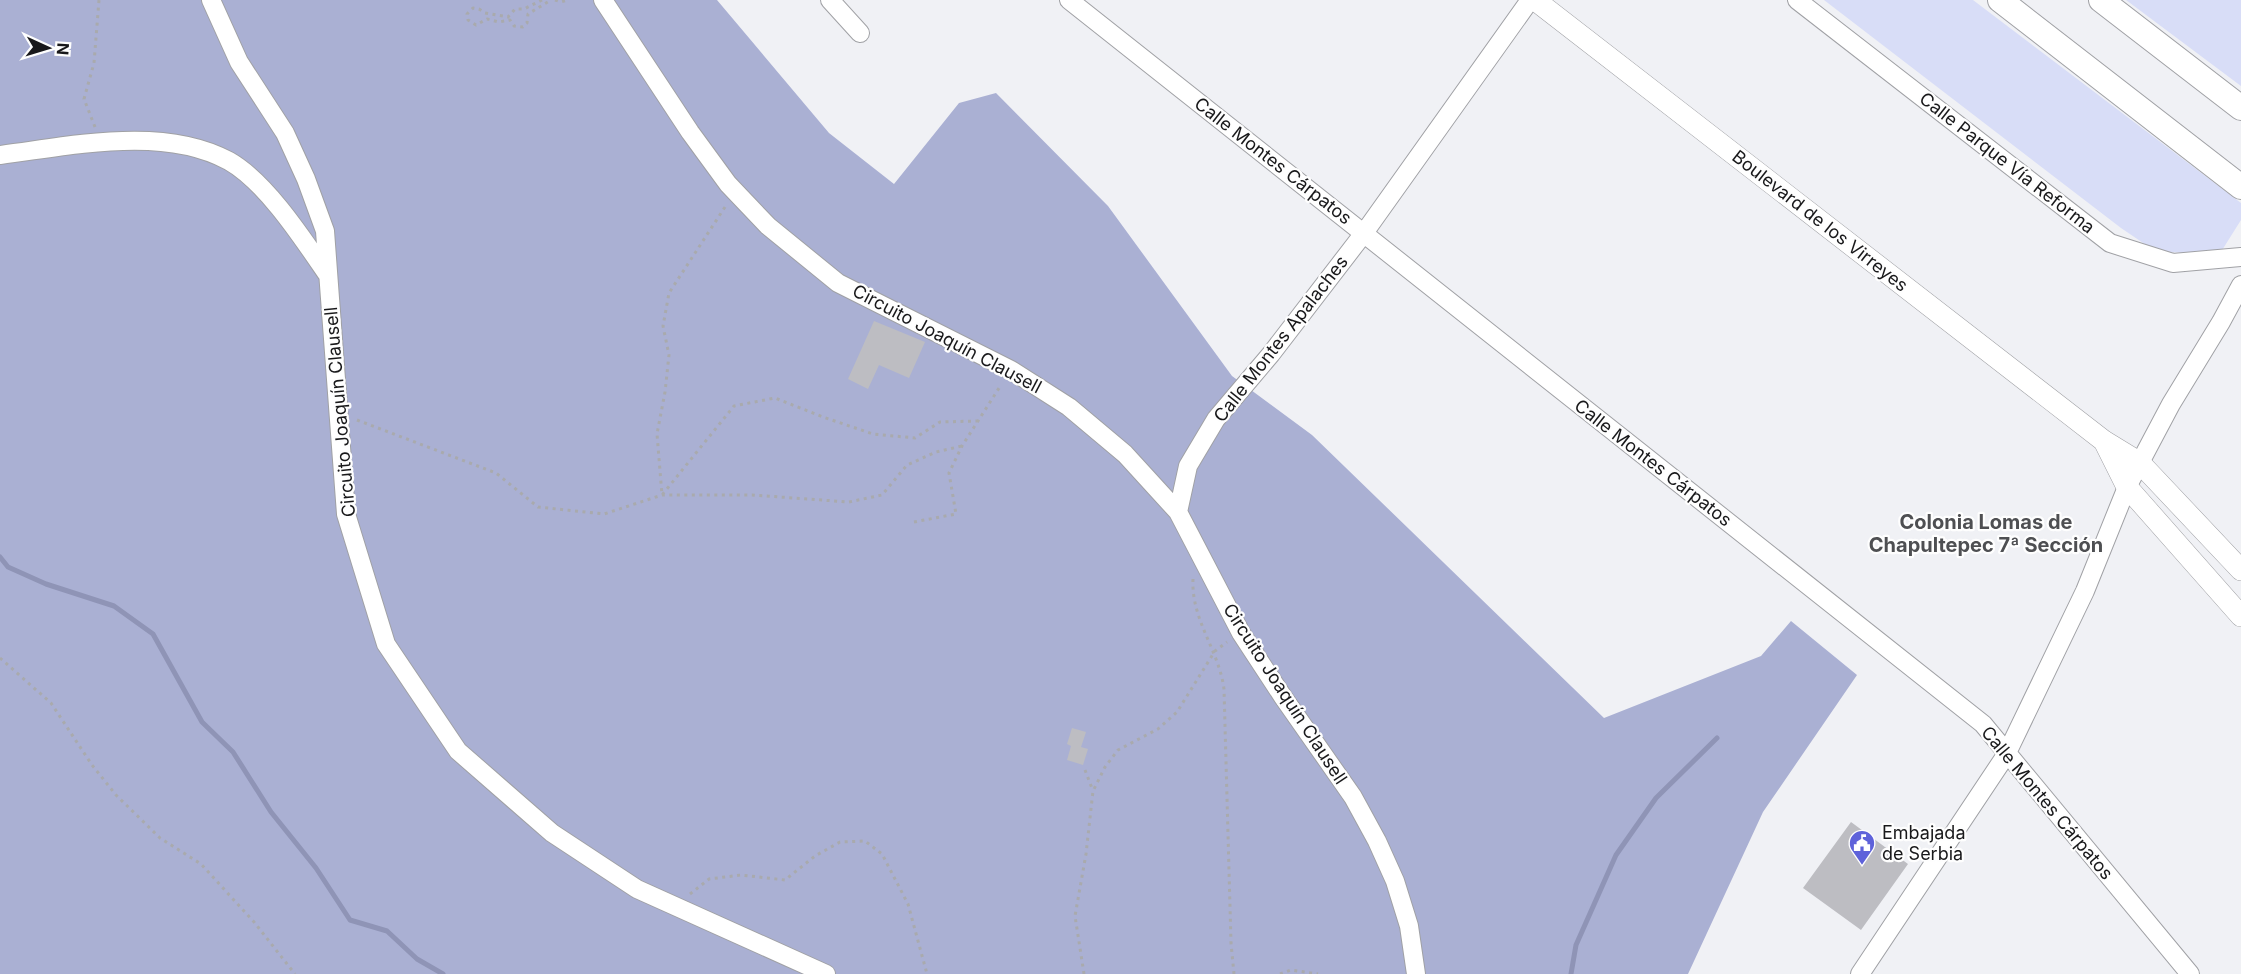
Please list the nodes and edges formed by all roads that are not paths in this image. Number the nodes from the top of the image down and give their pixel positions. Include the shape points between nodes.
1 (211, 0) edge
2 (603, 0) edge
3 (831, 0) edge
4 (1069, 0) edge
5 (1530, 0) edge
6 (1535, 0) edge
7 (1797, 0) edge
8 (2000, 0) edge
9 (2100, 0) edge
10 (860, 33) dead end
11 (2241, 108) edge
12 (0, 154) edge
13 (2241, 187) edge
14 (1364, 233) junction
15 (2241, 257) edge
16 (328, 276) junction
17 (2241, 285) edge
18 (2104, 441) junction
19 (2140, 463) junction
20 (2127, 487) junction
21 (1178, 512) junction
22 (2241, 570) edge
23 (2241, 616) edge
24 (2006, 755) junction
25 (826, 974) edge
26 (1416, 974) edge
27 (1860, 974) edge
28 (2190, 974) edge

1 - 16 street, Circuito Joaquín Clausell via 239,62 285,133 306,178 325,231
2 - 21 street, Circuito Joaquín Clausell via 690,132 735,192 768,226 838,283 1011,370 1070,407 1139,468
3 - 10 street
4 - 14 street, Calle Montes Cárpatos
5 - 14 street, Calle Montes Apalaches
6 - 18 street, Boulevard de los Virreyes
7 - 15 street, Calle Parque Vía Reforma via 2110,243 2173,263
8 - 13 main road
9 - 11 main road
12 - 16 street via 98,143 193,146 230,162 263,189
14 - 21 street, Calle Montes Apalaches via 1216,419 1188,466
14 - 24 street, Calle Montes Cárpatos via 1983,724
16 - 25 street, Circuito Joaquín Clausell via 346,514 386,644 458,751 552,833 637,889
17 - 19 street
18 - 19 street, Boulevard de los Virreyes
18 - 20 street, Boulevard de los Virreyes
19 - 20 street
19 - 22 street, Boulevard de los Virreyes
20 - 23 street, Boulevard de los Virreyes
20 - 24 street via 2085,591
21 - 26 street, Circuito Joaquín Clausell via 1241,633 1353,797 1377,841 1409,926
24 - 27 street
24 - 28 street, Calle Montes Cárpatos

